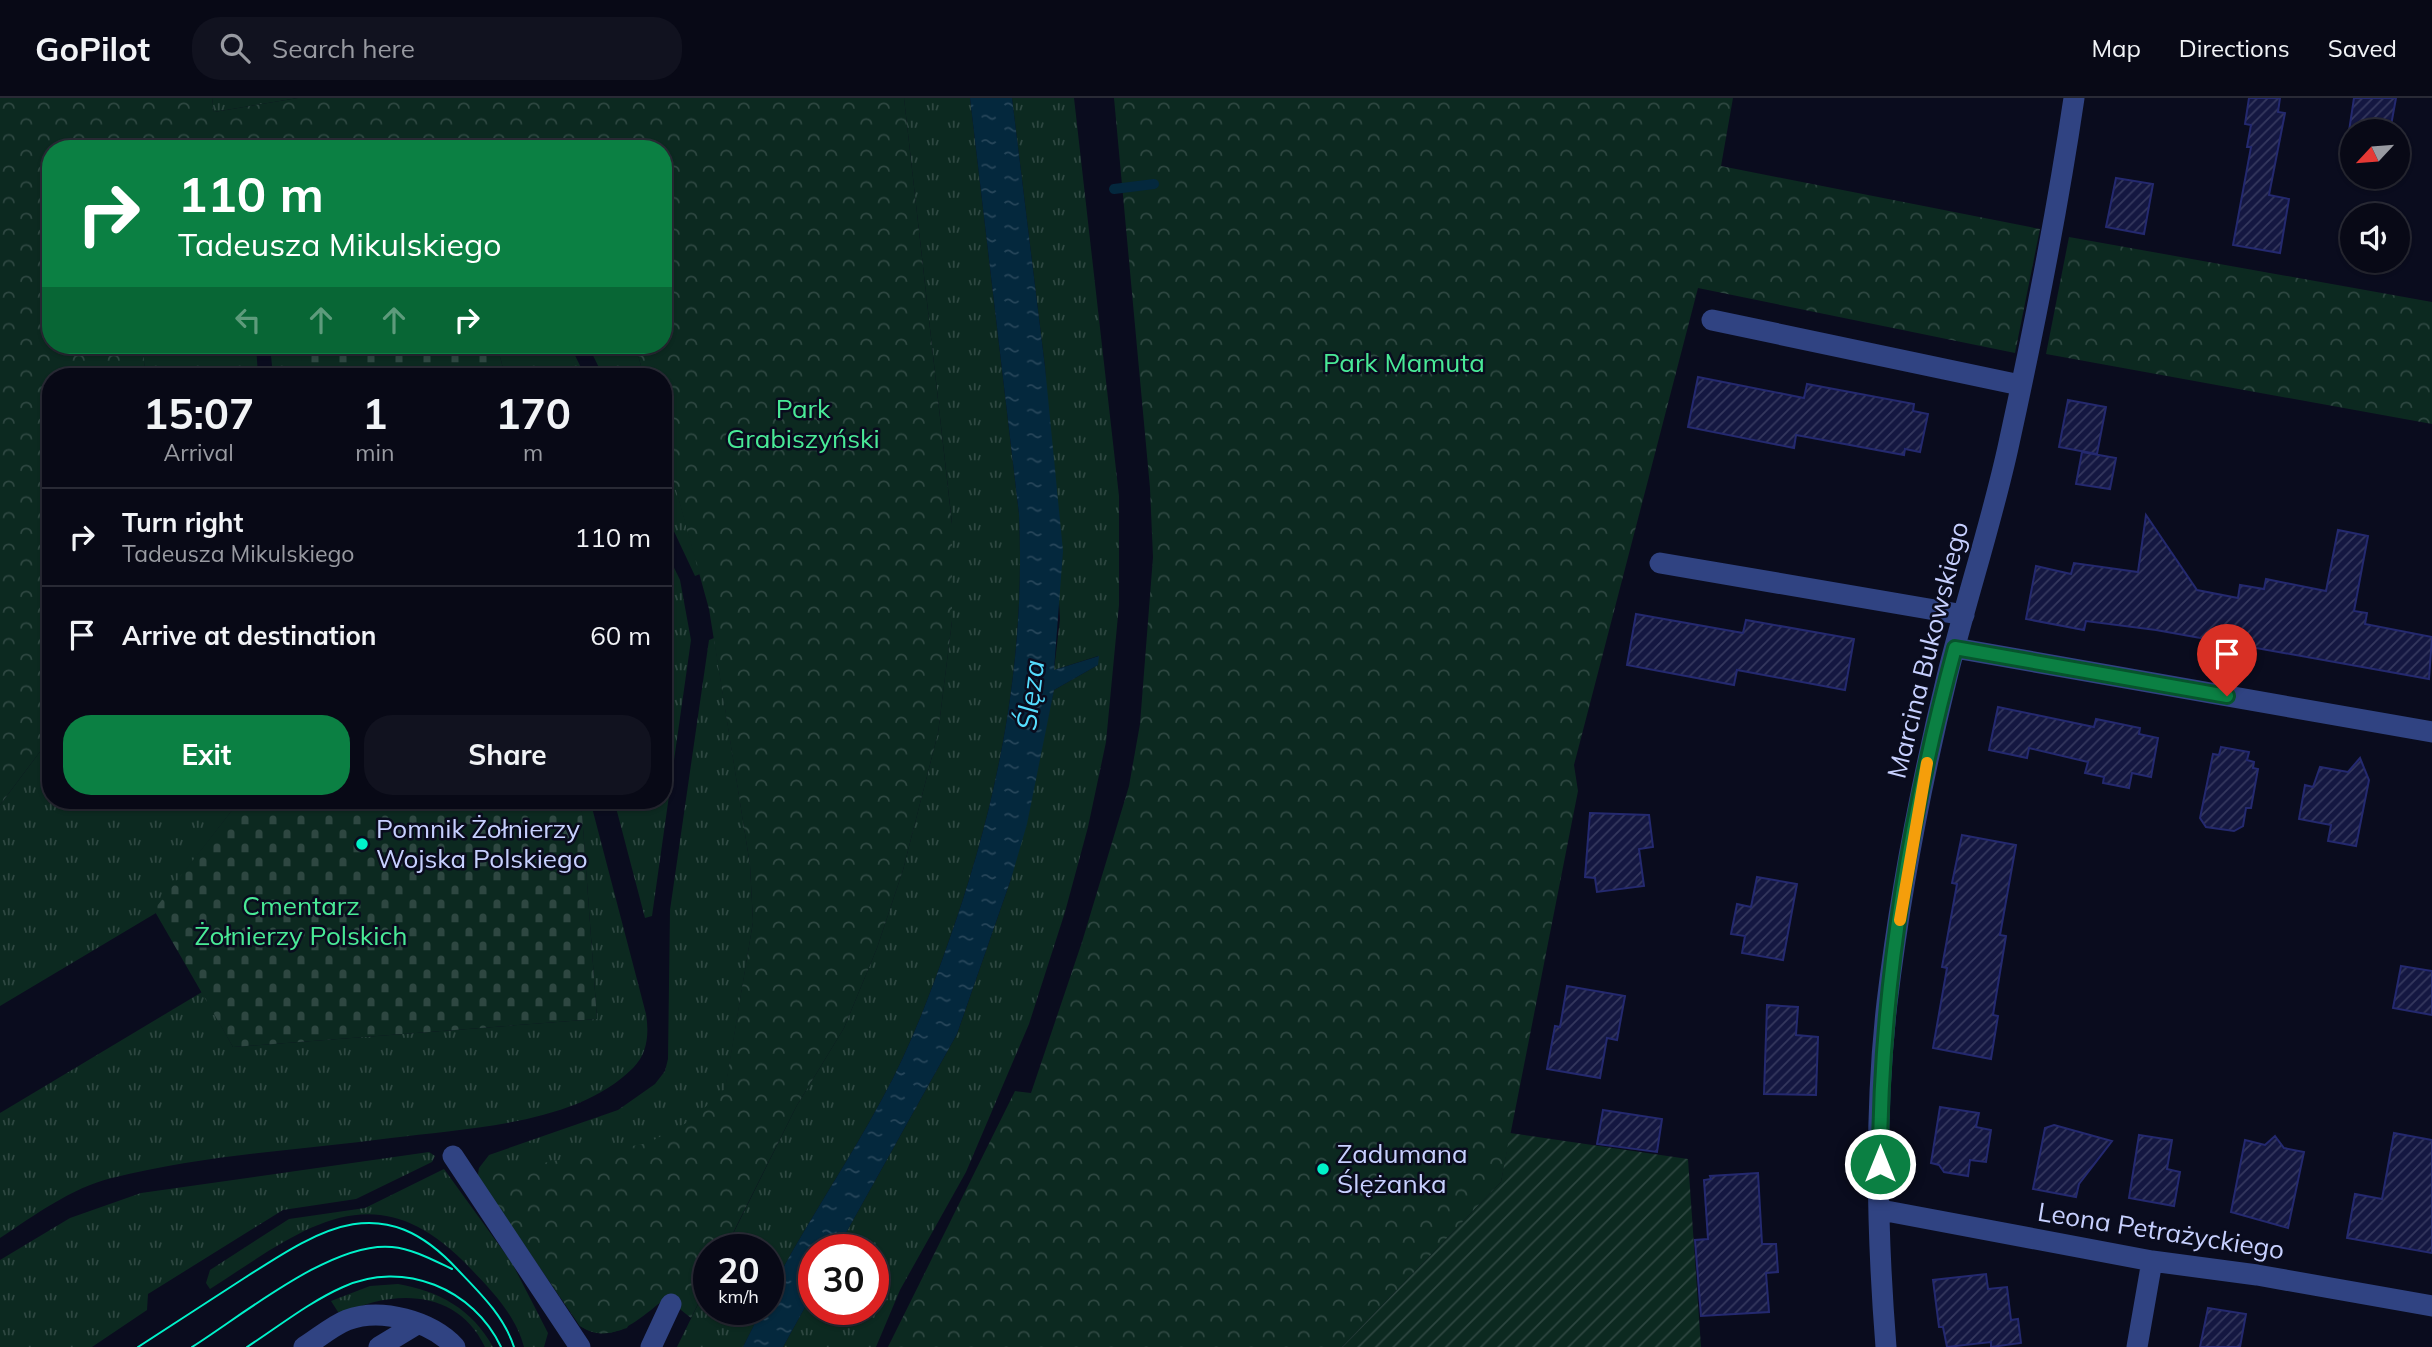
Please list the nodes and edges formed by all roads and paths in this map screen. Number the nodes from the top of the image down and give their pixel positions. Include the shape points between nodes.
1 (2074, 98) edge
2 (1712, 320) dead end
3 (2020, 385) junction
4 (1660, 563) dead end
5 (1964, 615) junction
6 (1955, 648) junction
7 (2432, 732) edge
8 (453, 1156) dead end
9 (1881, 1210) junction
10 (2152, 1261) junction
11 (671, 1304) dead end
12 (2432, 1306) edge
13 (417, 1324) junction
14 (304, 1347) edge
15 (379, 1347) edge
16 (455, 1347) edge
17 (580, 1347) edge
18 (651, 1347) edge
19 (1886, 1347) edge
20 (2137, 1347) edge

1 - 3 street, Marcina Bukowskiego
2 - 3 street
3 - 5 street, Marcina Bukowskiego
4 - 5 street
5 - 6 street, Marcina Bukowskiego
6 - 7 street
6 - 9 street, Marcina Bukowskiego via 1924,777 1887,1005
8 - 17 street
9 - 10 street, Leona Petrażyckiego
9 - 19 street, Marcina Bukowskiego via 1879,1257
10 - 12 street, Leona Petrażyckiego
10 - 20 street
11 - 18 street
13 - 14 street via 384,1315 347,1320
13 - 15 street
13 - 16 street via 443,1334

